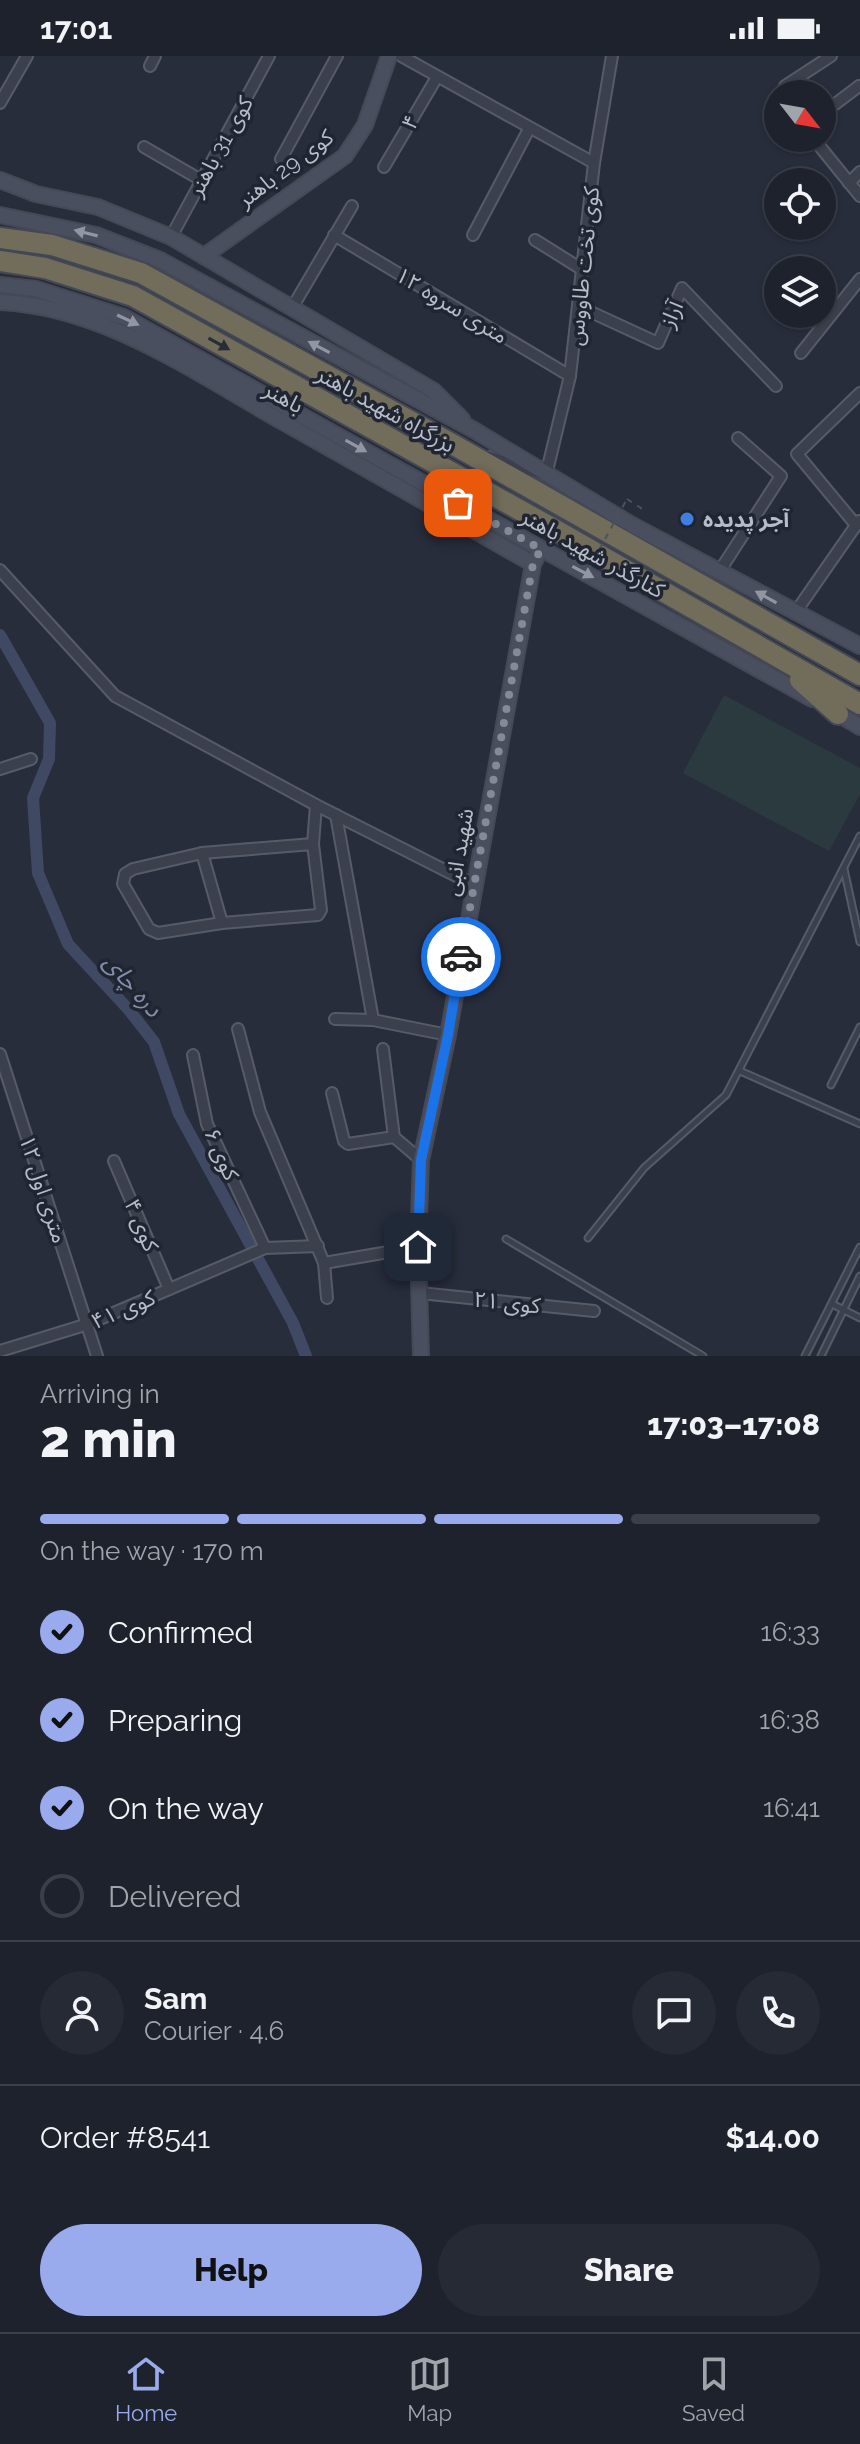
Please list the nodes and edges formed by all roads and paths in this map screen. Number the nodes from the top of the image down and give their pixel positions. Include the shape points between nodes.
1 (27, 56) edge
2 (269, 56) edge
3 (337, 56) edge
4 (389, 56) edge
5 (401, 56) edge
6 (612, 56) edge
7 (831, 56) edge
8 (437, 77) junction
9 (794, 80) edge
10 (859, 86) edge
11 (0, 103) edge
12 (836, 103) edge
13 (529, 129) junction
14 (144, 147) dead end
15 (824, 152) edge
16 (281, 159) dead end
17 (594, 163) junction
18 (384, 167) dead end
19 (860, 172) edge
20 (0, 180) edge
21 (201, 180) junction
22 (849, 183) junction
23 (860, 196) edge
24 (352, 206) dead end
25 (0, 215) edge
26 (334, 235) junction
27 (473, 235) dead end
28 (171, 237) junction
29 (0, 238) edge
30 (535, 240) dead end
31 (204, 256) junction
32 (0, 261) edge
33 (583, 270) junction
34 (860, 279) edge
35 (0, 285) edge
36 (0, 302) edge
37 (580, 307) junction
38 (292, 308) junction
39 (801, 353) dead end
40 (570, 376) junction
41 (776, 386) dead end
42 (860, 393) edge
43 (474, 430) junction
44 (738, 438) dead end
45 (454, 445) junction
46 (546, 475) junction
47 (641, 508) dead end
48 (858, 522) edge
49 (541, 549) junction
50 (533, 564) junction
51 (0, 570) edge
52 (719, 572) junction
53 (582, 581) dead end
54 (795, 613) junction
55 (860, 646) edge
56 (773, 656) junction
57 (860, 675) edge
58 (860, 704) edge
59 (838, 714) junction
60 (860, 727) edge
61 (31, 759) dead end
62 (0, 769) edge
63 (316, 805) junction
64 (336, 815) junction
65 (859, 839) edge
66 (313, 844) junction
67 (202, 853) junction
68 (844, 868) junction
69 (474, 885) junction
70 (222, 923) junction
71 (860, 942) edge
72 (335, 1019) dead end
73 (373, 1020) junction
74 (860, 1027) edge
75 (238, 1029) dead end
76 (448, 1035) junction
77 (383, 1049) dead end
78 (0, 1054) edge
79 (193, 1055) dead end
80 (740, 1071) junction
81 (831, 1085) dead end
82 (332, 1093) dead end
83 (860, 1124) edge
84 (394, 1137) junction
85 (421, 1160) junction
86 (114, 1161) dead end
87 (588, 1238) dead end
88 (506, 1239) dead end
89 (318, 1246) junction
90 (418, 1247) junction
91 (860, 1247) edge
92 (265, 1248) junction
93 (324, 1263) junction
94 (860, 1276) edge
95 (169, 1289) junction
96 (420, 1293) junction
97 (327, 1298) dead end
98 (832, 1304) junction
99 (843, 1310) junction
100 (594, 1311) dead end
101 (860, 1318) edge
102 (88, 1324) junction
103 (0, 1351) edge
104 (97, 1356) edge
105 (421, 1356) edge
106 (703, 1356) edge
107 (805, 1356) edge
108 (821, 1356) edge

1 - 11 street
2 - 21 street, کوی 31 باهنر
3 - 16 street
4 - 31 street, کوی 29 باهنر via 365,125 345,156
5 - 8 street
6 - 17 street, کوی تخت طاووس
7 - 9 street
8 - 13 street
8 - 18 street, ۴
10 - 12 street
13 - 17 street
13 - 27 street
14 - 21 street
15 - 22 street
17 - 33 street, کوی تخت طاووس
19 - 22 street
20 - 28 street via 98,207
21 - 28 street, کوی 31 باهنر
22 - 23 street
24 - 26 street
43 -> 25 street, کنارگذر شهید باهنر via 160,260 96,235
26 - 38 street
26 - 40 street, ۱۲ متری سروه
28 - 31 street
29 - 45 highway, بزرگراه شهید باهنر via 52,245 141,273
30 - 33 street
31 - 38 street
32 -> 56 highway, بزرگراه شهید باهنر via 45,268 133,296
33 - 37 street, کوی تخت طاووس
34 - 39 street
35 -> 49 street, کنارگذر شهید باهنر via 36,289 124,317
36 - 50 street, باهنر via 66,311 137,340
37 - 40 street, کوی تخت طاووس
37 - 41 street, آراز via 658,343 682,288
38 - 43 street via 434,391
40 - 46 street, کوی تخت طاووس
42 - 48 street via 797,454
43 - 46 street, کنارگذر شهید باهنر
44 - 52 street via 781,476
45 - 46 street
45 - 57 highway, بزرگراه شهید باهنر
46 - 52 street, کنارگذر شهید باهنر
47 - 53 path, bridge via 627,499
48 - 54 street
49 - 50 street, شهید انبی
49 -> 59 street, کنارگذر شهید باهنر
50 - 69 street, شهید انبی
51 - 63 street via 115,696
54 -> 52 street, کنارگذر شهید باهنر
54 - 55 street, کنارگذر شهید باهنر
56 - 58 highway, بزرگراه شهید باهنر
56 - 59 highway
59 - 60 street, کنارگذر شهید باهنر
61 - 62 street
63 - 64 street
63 - 66 street
64 - 69 street
64 - 73 street
65 - 68 lane
66 - 67 street
66 - 70 street via 318,915
67 - 70 street
67 - 70 street via 133,869 123,884 153,932
68 - 71 lane
68 - 80 lane
69 - 76 street, شهید انبی
72 - 73 street
73 - 76 street
74 - 81 lane
75 - 89 street via 260,1112
76 - 85 street, شهید انبی
77 - 84 street
78 - 102 street, ۱۲ متری اول
79 - 92 street, کوی ۶ via 207,1124
80 - 83 lane
80 - 87 lane via 726,1095 644,1168
82 - 84 street via 348,1144
84 - 85 street
85 - 90 street, شهید انبی
86 - 95 street, کوی ۴
88 - 106 lane
89 - 92 street
89 - 93 street
90 - 93 street
90 - 96 street, شهید انبی
91 - 98 lane
92 - 95 street, کوی ۴۱
93 - 97 street
94 - 99 lane
95 - 102 street, کوی ۴۱
96 - 100 street, کوی ۲۱
96 - 105 street, شهید انبی
98 - 99 lane
98 - 107 lane
99 - 101 lane
99 - 108 lane
102 - 103 street, کوی ۴۱
102 - 104 street, ۱۲ متری اول

